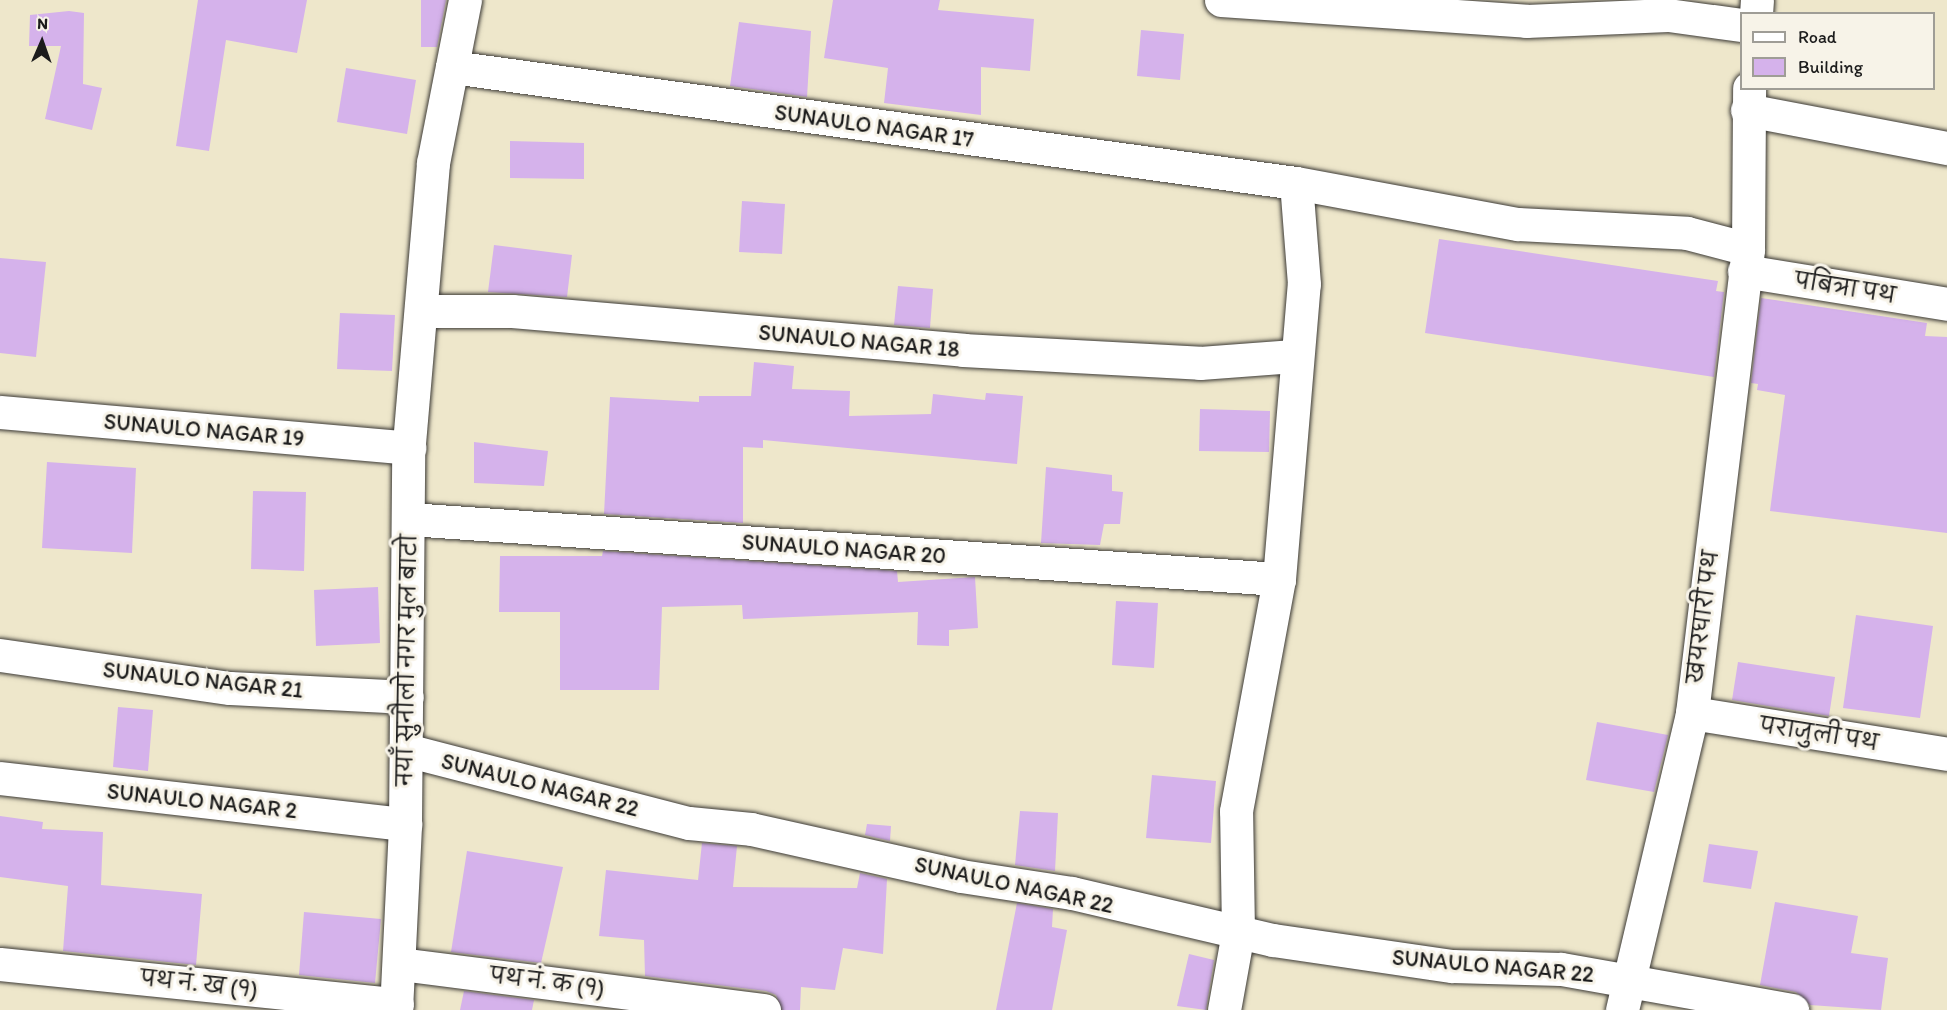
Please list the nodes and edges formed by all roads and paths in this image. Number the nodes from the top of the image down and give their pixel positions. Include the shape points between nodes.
1 (465, 0) edge
2 (1221, 0) edge
3 (1740, 25) edge
4 (452, 67) junction
5 (1748, 99) edge
6 (1947, 148) edge
7 (1296, 183) junction
8 (1746, 260) junction
9 (1947, 304) edge
10 (424, 311) junction
11 (1294, 356) junction
12 (0, 412) edge
13 (409, 448) junction
14 (409, 519) junction
15 (1279, 579) junction
16 (0, 655) edge
17 (407, 697) junction
18 (1692, 713) junction
19 (406, 750) junction
20 (1947, 754) edge
21 (0, 778) edge
22 (405, 824) junction
23 (1238, 932) junction
24 (0, 964) edge
25 (400, 964) junction
26 (1626, 995) edge
27 (397, 1007) edge
28 (764, 1010) edge
29 (1224, 1010) edge
30 (1792, 1010) edge

1 - 4 street, नयाँ सुनौलो नगर मुल बाटो
2 - 3 street via 1526,21 1668,15
4 - 7 street, SUNAULO NAGAR 17
4 - 10 street, नयाँ सुनौलो नगर मुल बाटो via 433,163
5 - 6 street
5 - 8 street, खयरघारी पथ
7 - 8 street, SUNAULO NAGAR 17 via 1518,224 1687,233
7 - 11 street via 1304,284
8 - 9 street, पबित्रा पथ
8 - 18 street, खयरघारी पथ
10 - 11 street, SUNAULO NAGAR 18 via 512,311 963,350 1200,363
10 - 13 street, नयाँ सुनौलो नगर मुल बाटो
11 - 15 street
12 - 13 street, SUNAULO NAGAR 19
13 - 14 street, नयाँ सुनौलो नगर मुल बाटो
14 - 15 street, SUNAULO NAGAR 20
14 - 17 street, नयाँ सुनौलो नगर मुल बाटो
15 - 23 street via 1236,811
16 - 17 street, SUNAULO NAGAR 21 via 230,688
17 - 19 street, नयाँ सुनौलो नगर मुल बाटो
18 - 20 street, पराजुली पथ
18 - 26 street, खयरघारी पथ
19 - 22 street, नयाँ सुनौलो नगर मुल बाटो
19 - 23 street, SUNAULO NAGAR 22 via 689,823 841,847
21 - 22 street, SUNAULO NAGAR 2
22 - 25 street, नयाँ सुनौलो नगर मुल बाटो
23 - 26 street, SUNAULO NAGAR 22 via 1452,966 1562,969
23 - 29 street
24 - 27 street, पथ नं. ख (१)
25 - 27 street, नयाँ सुनौलो नगर मुल बाटो
25 - 28 street, पथ नं. क (१)
26 - 30 street, SUNAULO NAGAR 22

